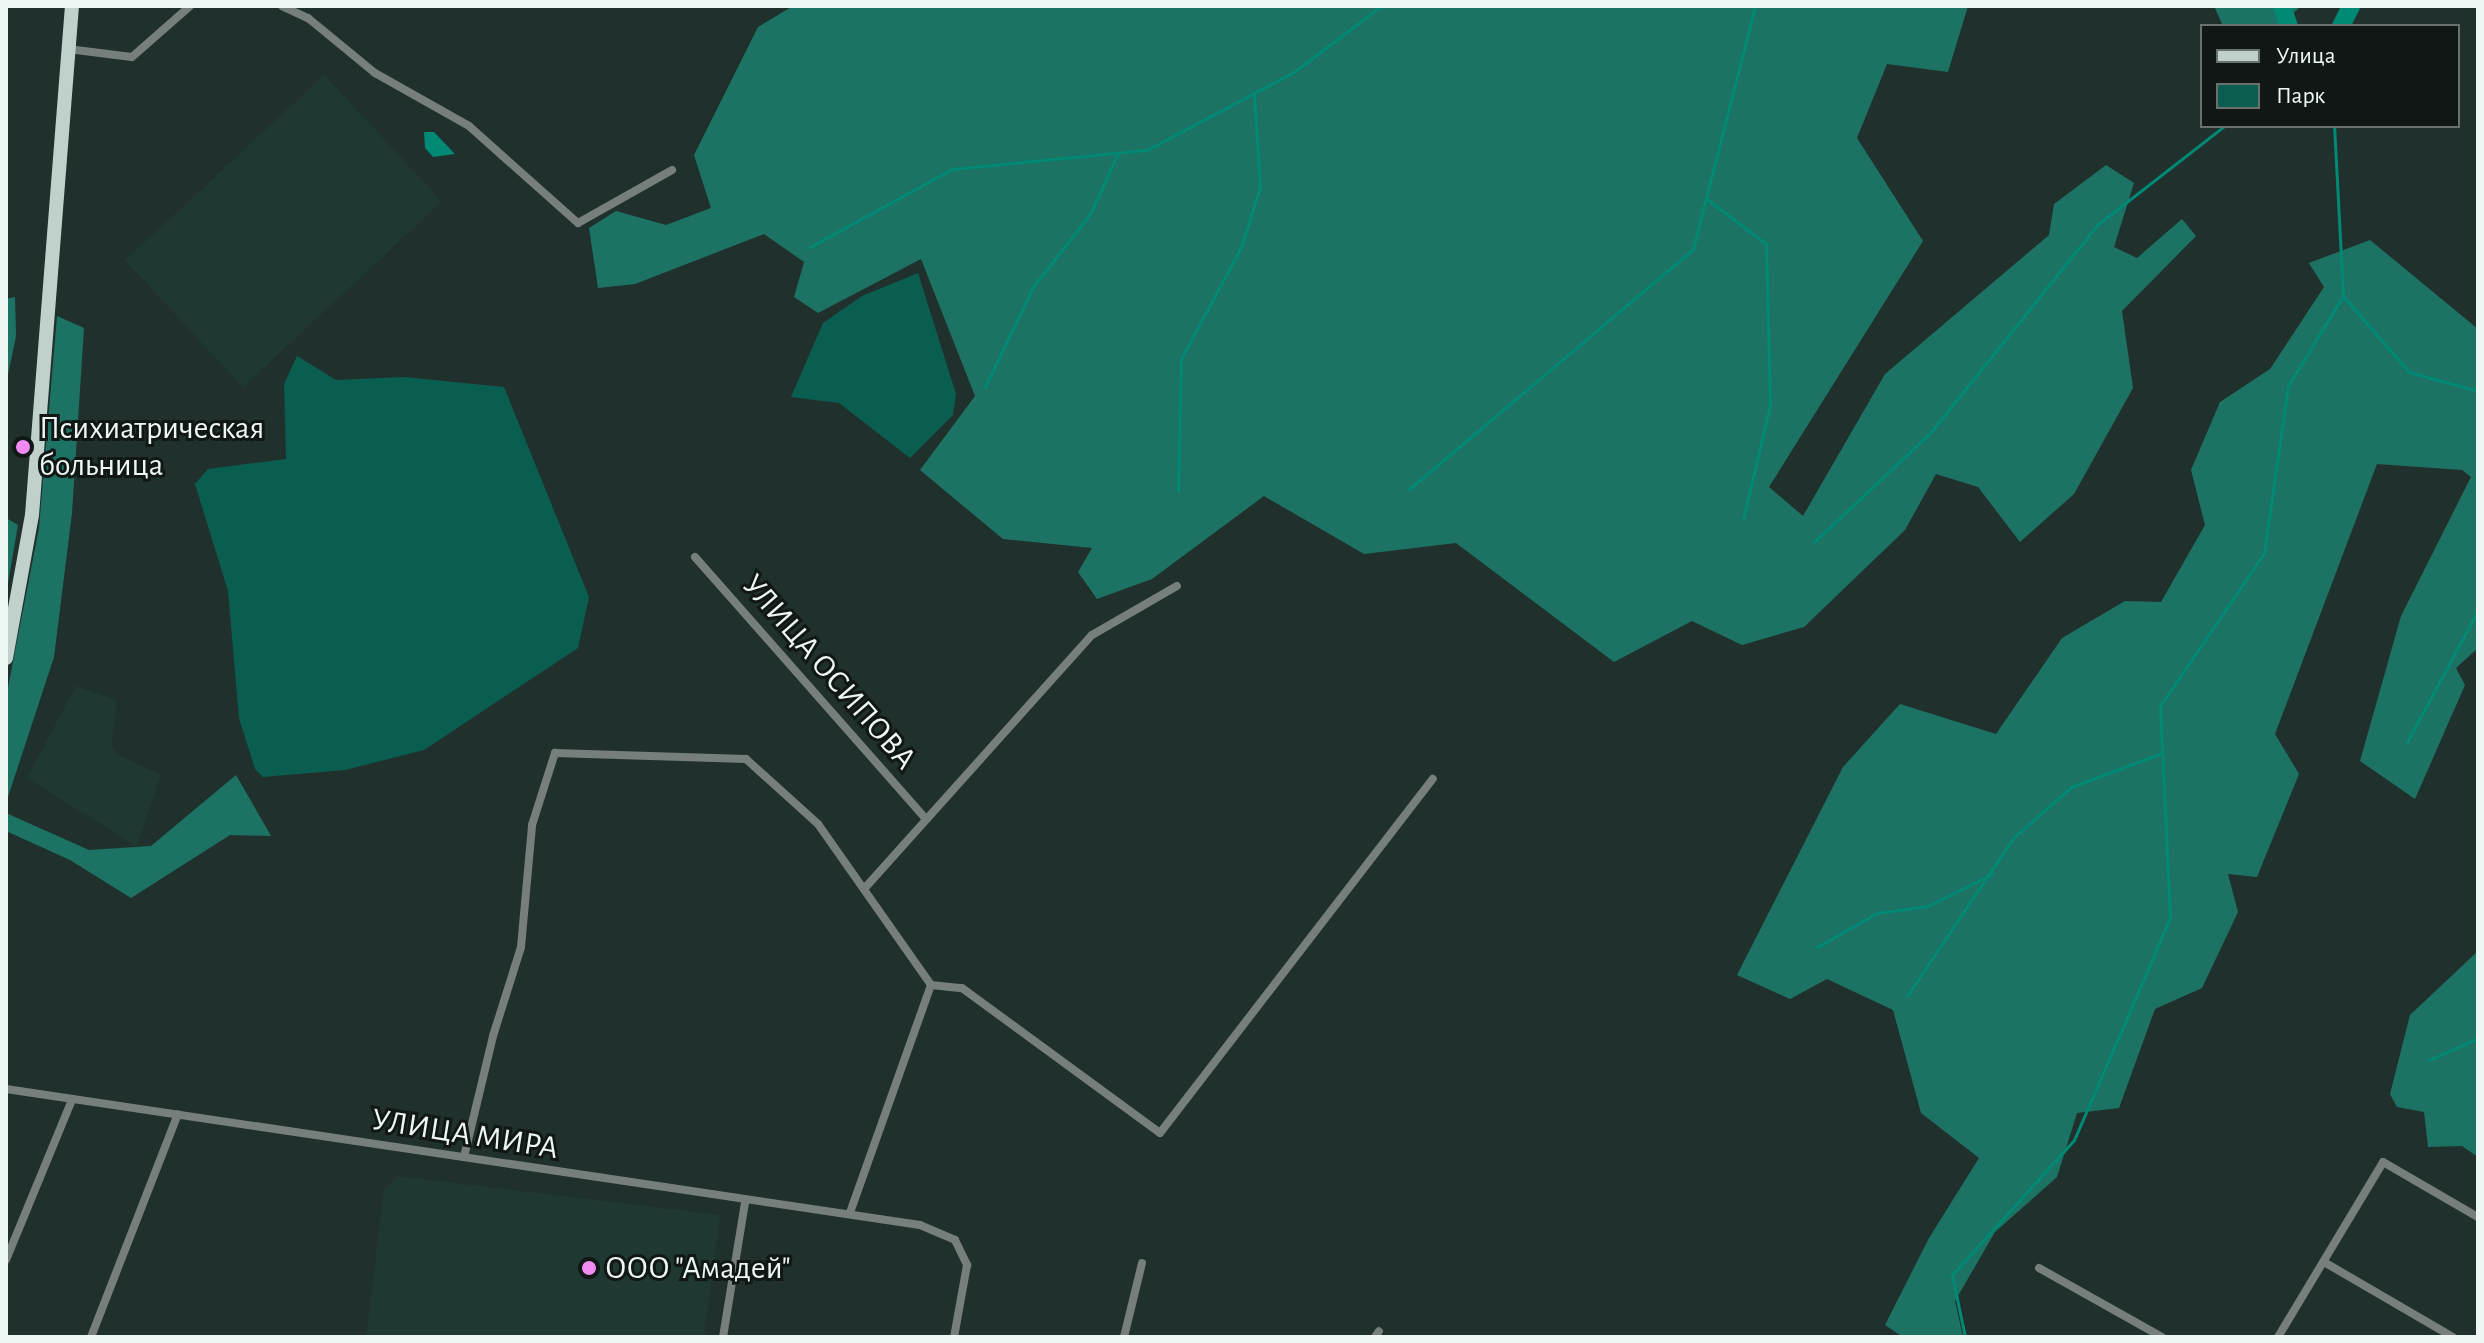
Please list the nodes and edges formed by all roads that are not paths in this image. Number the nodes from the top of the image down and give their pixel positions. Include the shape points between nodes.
1 (72, 6) edge
2 (190, 6) edge
3 (282, 6) edge
4 (68, 49) junction
5 (672, 170) dead end
6 (695, 557) dead end
7 (1177, 586) dead end
8 (6, 658) edge
9 (1433, 779) dead end
10 (926, 819) junction
11 (864, 889) junction
12 (931, 985) junction
13 (6, 1089) edge
14 (72, 1100) junction
15 (178, 1114) junction
16 (464, 1157) junction
17 (745, 1203) junction
18 (850, 1212) junction
19 (2478, 1217) edge
20 (6, 1260) edge
21 (2324, 1262) junction
22 (1142, 1263) dead end
23 (2039, 1268) dead end
24 (91, 1337) edge
25 (723, 1337) edge
26 (954, 1337) edge
27 (1124, 1337) edge
28 (2162, 1337) edge
29 (2278, 1337) edge
30 (2453, 1337) edge

1 - 4 main road
2 - 4 street via 132,57
3 - 5 street via 308,18 375,73 469,126 578,223
4 - 8 main road via 32,515
6 - 10 street, УЛИЦА ОСИПОВА
7 - 10 street via 1092,635
9 - 12 street via 1160,1133 962,988
10 - 11 street
11 - 12 street
11 - 16 street via 818,824 746,759 555,753 532,825 521,947
12 - 18 street
13 - 14 street, УЛИЦА МИРА
14 - 15 street, УЛИЦА МИРА
14 - 20 street
15 - 16 street, УЛИЦА МИРА
15 - 24 street
16 - 17 street, УЛИЦА МИРА
17 - 18 street, УЛИЦА МИРА
17 - 25 street
18 - 26 street, УЛИЦА МИРА via 920,1225 955,1240 967,1265
19 - 21 street via 2383,1162
21 - 29 street
21 - 30 street
22 - 27 street
23 - 28 street

